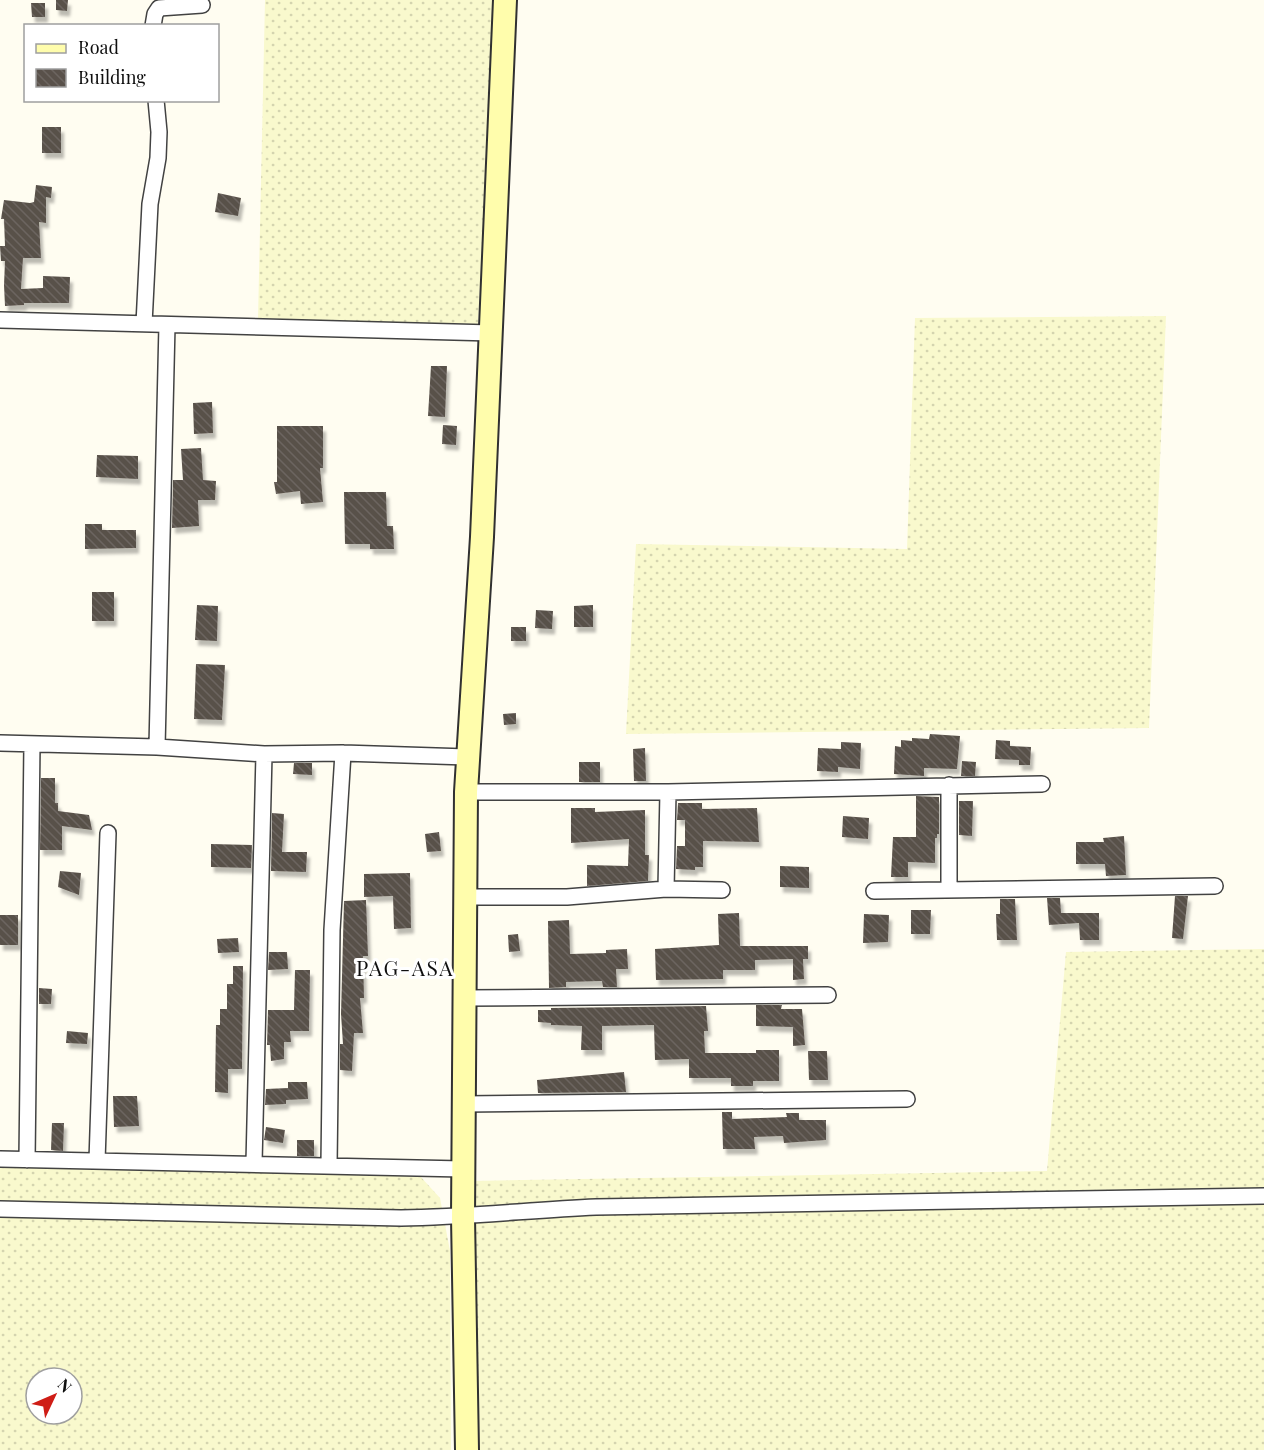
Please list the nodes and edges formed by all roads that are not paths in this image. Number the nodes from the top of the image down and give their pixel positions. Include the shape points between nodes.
1 (505, 0) edge
2 (202, 5) dead end
3 (153, 24) edge
4 (156, 102) edge
5 (0, 320) edge
6 (144, 324) junction
7 (167, 325) junction
8 (492, 333) junction
9 (0, 743) edge
10 (32, 744) junction
11 (157, 747) junction
12 (343, 753) junction
13 (264, 754) junction
14 (467, 757) junction
15 (1042, 784) dead end
16 (950, 786) junction
17 (466, 792) junction
18 (668, 792) junction
19 (108, 833) dead end
20 (1215, 886) dead end
21 (949, 888) junction
22 (666, 889) junction
23 (722, 890) dead end
24 (874, 891) dead end
25 (467, 897) junction
26 (828, 995) dead end
27 (466, 998) junction
28 (907, 1099) dead end
29 (464, 1104) junction
30 (0, 1159) edge
31 (27, 1160) junction
32 (97, 1161) junction
33 (254, 1163) junction
34 (329, 1165) junction
35 (463, 1169) junction
36 (1264, 1197) edge
37 (0, 1209) edge
38 (463, 1217) junction
39 (467, 1450) edge

1 - 8 street
2 - 3 street via 159,8
4 - 6 street via 158,159 150,204
5 - 6 street
6 - 7 street
7 - 8 street
7 - 11 street
8 - 14 street
9 - 10 street
10 - 11 street
10 - 31 street
11 - 13 street
12 - 13 street
12 - 14 street
12 - 34 street via 332,930
13 - 33 street
14 - 17 street
15 - 16 street
16 - 18 street
16 - 21 street
17 - 18 street
17 - 25 street
18 - 22 street
19 - 32 street
20 - 21 street
21 - 24 street
22 - 23 street
22 - 25 street via 567,897
25 - 27 street
26 - 27 street
27 - 29 street
28 - 29 street
29 - 35 street
30 - 31 street
31 - 32 street
32 - 33 street
33 - 34 street
34 - 35 street
35 - 38 street
36 - 38 street via 608,1207 520,1210
37 - 38 street
38 - 39 street

